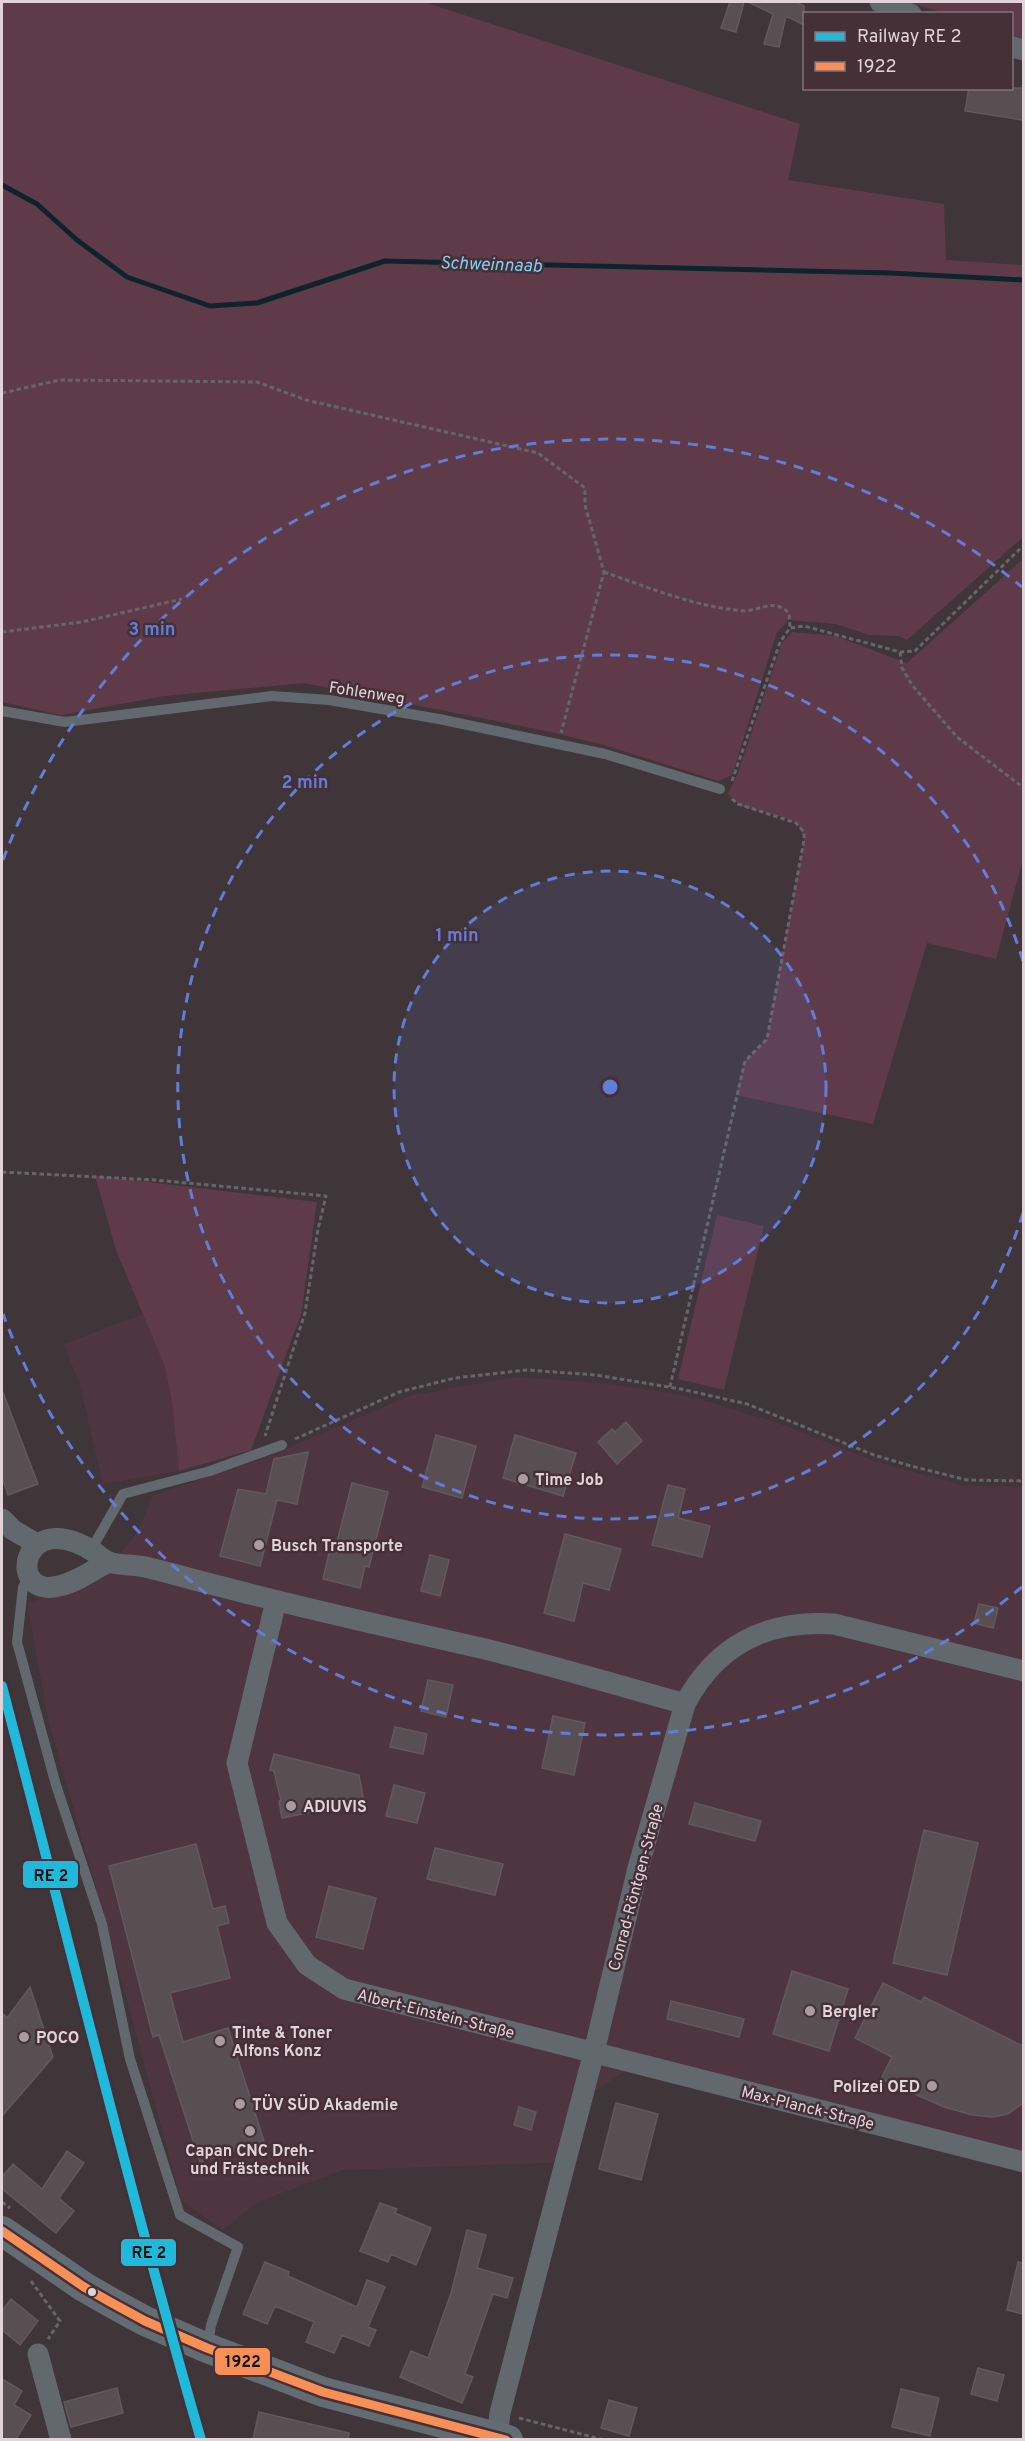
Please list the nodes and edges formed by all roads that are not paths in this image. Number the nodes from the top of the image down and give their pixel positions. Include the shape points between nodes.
1 (880, 2) edge
2 (906, 12) edge
3 (2, 711) edge
4 (720, 789) road end
5 (282, 1445) road end
6 (2, 1519) edge
7 (37, 1544) junction
8 (99, 1556) junction
9 (29, 1576) junction
10 (276, 1601) junction
11 (1023, 1671) edge
12 (685, 1704) junction
13 (594, 2052) junction
14 (1023, 2162) edge
15 (6, 2220) edge
16 (207, 2348) junction
17 (38, 2354) road end
18 (502, 2430) edge
19 (61, 2439) edge

1 - 2 street
3 - 4 lane, Fohlenweg via 65,722 272,696 329,700 558,743
5 - 8 lane via 210,1471 123,1494
6 - 7 street
7 - 8 street via 56,1538
7 - 9 street via 28,1557
8 - 9 street via 66,1585 44,1587
8 - 10 street
9 - 16 lane via 23,1587 17,1642 56,1785 102,1924 130,2059 180,2215 238,2247
10 - 12 street via 495,1652
10 - 13 street, Albert-Einstein-Straße via 237,1763 277,1923 307,1965 344,1989
11 - 12 street, Conrad-Röntgen-Straße via 813,1622 784,1626 743,1641 709,1669
12 - 13 street, Conrad-Röntgen-Straße via 638,1868
13 - 14 street, Max-Planck-Straße
13 - 18 street, Conrad-Röntgen-Straße
15 - 16 main road via 84,2287 145,2321
16 - 18 main road via 323,2392
17 - 19 street

